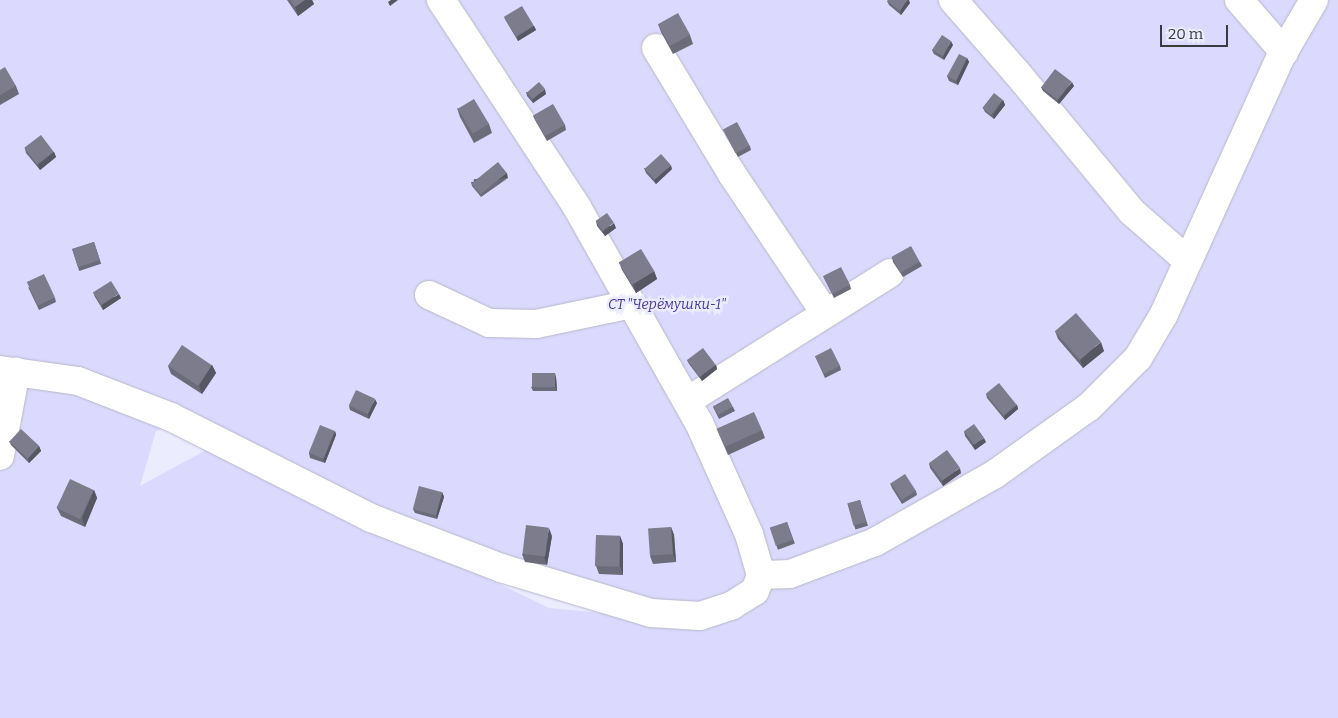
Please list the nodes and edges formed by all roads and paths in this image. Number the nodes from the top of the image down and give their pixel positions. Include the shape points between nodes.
1 (441, 0) edge
2 (953, 0) edge
3 (1239, 0) edge
4 (1314, 0) edge
5 (656, 48) dead end
6 (1284, 52) junction
7 (1188, 261) junction
8 (890, 273) dead end
9 (429, 294) dead end
10 (632, 304) junction
11 (825, 313) junction
12 (8, 370) edge
13 (687, 401) junction
14 (0, 456) edge
15 (761, 575) junction

1 - 10 street via 577,207
2 - 7 street via 1132,212
3 - 6 street
4 - 6 street
5 - 11 street via 732,174
6 - 7 street
7 - 15 street via 1164,314 1138,358 1089,407 994,474 876,542 790,574
8 - 11 street
9 - 10 street via 489,323 536,324
10 - 13 street
11 - 13 street
12 - 14 street via 6,435
12 - 15 street via 78,381 171,417 371,518 502,568 651,613 700,616 731,606 755,591
13 - 15 street via 749,534

